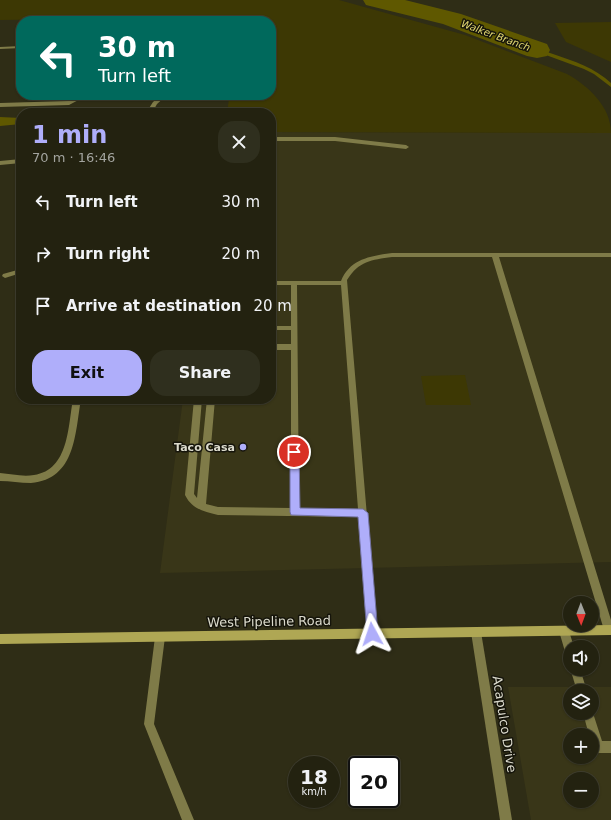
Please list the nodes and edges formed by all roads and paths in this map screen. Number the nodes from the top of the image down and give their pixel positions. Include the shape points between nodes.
1 (16, 47) edge
2 (1, 48) edge
3 (75, 100) edge
4 (158, 100) edge
5 (0, 104) edge
6 (152, 108) edge
7 (276, 139) edge
8 (406, 147) dead end
9 (16, 161) edge
10 (0, 163) edge
11 (495, 255) junction
12 (611, 255) edge
13 (16, 273) edge
14 (5, 276) dead end
15 (276, 283) edge
16 (294, 283) junction
17 (344, 283) junction
18 (276, 328) edge
19 (294, 328) junction
20 (276, 347) edge
21 (294, 347) junction
22 (76, 404) edge
23 (198, 404) edge
24 (211, 404) edge
25 (0, 477) edge
26 (201, 507) junction
27 (295, 512) junction
28 (363, 513) junction
29 (599, 630) edge
30 (610, 630) edge
31 (563, 631) edge
32 (476, 632) junction
33 (372, 634) junction
34 (160, 637) junction
35 (0, 639) edge
36 (590, 720) edge
37 (611, 747) edge
38 (188, 820) edge
39 (506, 820) edge

1 - 2 street
3 - 5 street via 69,103
4 - 6 street
7 - 8 street via 335,139
9 - 10 street
11 - 12 street
11 - 17 street via 392,255 363,260 350,268
11 - 30 street
13 - 14 street
15 - 16 street
16 - 17 street
16 - 19 street
17 - 28 street
18 - 19 street
19 - 21 street
20 - 21 street
21 - 27 street
22 - 25 street via 66,458 54,473 36,479
23 - 26 street via 189,494
24 - 26 street
26 - 27 street via 218,511
27 - 28 street
28 - 33 street
29 - 30 main road, West Pipeline Road
31 - 32 main road, West Pipeline Road
32 - 33 main road, West Pipeline Road
32 - 39 street, Acapulco Drive
33 - 34 main road, West Pipeline Road
34 - 35 main road, West Pipeline Road
34 - 38 street via 149,724
36 - 37 street via 598,747

